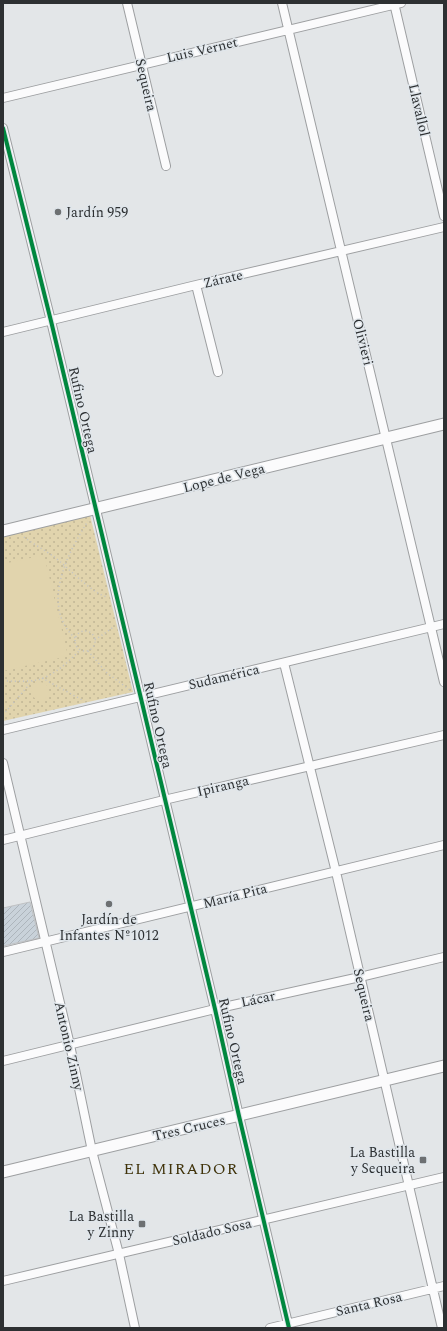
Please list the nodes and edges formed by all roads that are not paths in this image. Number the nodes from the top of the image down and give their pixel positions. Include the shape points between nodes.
1 (127, 3) edge
2 (282, 3) edge
3 (396, 4) edge
4 (288, 30) junction
5 (141, 64) junction
6 (3, 98) edge
7 (3, 128) edge
8 (166, 166) dead end
9 (444, 216) edge
10 (444, 227) edge
11 (341, 252) junction
12 (196, 285) junction
13 (51, 321) junction
14 (3, 332) edge
15 (218, 372) dead end
16 (444, 424) edge
17 (386, 438) junction
18 (95, 509) junction
19 (8, 530) edge
20 (444, 624) edge
21 (431, 628) junction
22 (284, 663) junction
23 (444, 682) edge
24 (140, 697) junction
25 (3, 730) edge
26 (444, 735) edge
27 (3, 763) edge
28 (310, 766) junction
29 (164, 800) junction
30 (21, 836) junction
31 (3, 840) edge
32 (444, 845) edge
33 (336, 872) junction
34 (190, 907) junction
35 (45, 941) junction
36 (3, 952) edge
37 (444, 957) edge
38 (360, 977) junction
39 (215, 1009) junction
40 (70, 1045) junction
41 (3, 1061) edge
42 (444, 1066) edge
43 (384, 1081) junction
44 (239, 1116) junction
45 (92, 1151) junction
46 (3, 1172) edge
47 (444, 1177) edge
48 (409, 1185) junction
49 (264, 1220) junction
50 (118, 1254) junction
51 (3, 1281) edge
52 (444, 1286) edge
53 (433, 1289) junction
54 (289, 1326) edge
55 (135, 1328) edge
56 (270, 1328) edge
57 (442, 1328) edge

1 - 5 street, Sequeira
2 - 4 street, Olivieri
3 - 4 street, Luis Vernet
3 - 9 street, Llavallol
4 - 5 street, Luis Vernet
4 - 11 street, Olivieri
5 - 6 street, Luis Vernet
5 - 8 street, Sequeira
7 - 13 street, Rufino Ortega
10 - 11 street, Zárate
11 - 12 street, Zárate
11 - 17 street, Olivieri
12 - 13 street, Zárate
12 - 15 street
13 - 14 street, Zárate
13 - 18 street, Rufino Ortega
16 - 17 street, Lope de Vega
17 - 18 street, Lope de Vega
17 - 21 street, Olivieri
18 - 19 street, Lope de Vega
18 - 24 street, Rufino Ortega
20 - 21 street, Sudamérica
21 - 22 street, Sudamérica
21 - 23 street, Olivieri
22 - 24 street, Sudamérica
22 - 28 street, Sequeira
24 - 25 street, Sudamérica
24 - 29 street, Rufino Ortega
26 - 28 street, Ipiranga
27 - 30 street, Antonio Zinny
28 - 29 street, Ipiranga
28 - 33 street, Sequeira
29 - 30 street, Ipiranga
29 - 34 street, Rufino Ortega
30 - 31 street, Ipiranga
30 - 35 street, Antonio Zinny
32 - 33 street, María Pita
33 - 34 street, María Pita
33 - 38 street, Sequeira
34 - 35 street, María Pita
34 - 39 street, Rufino Ortega
35 - 36 street, María Pita
35 - 40 street, Antonio Zinny
37 - 38 street, Lácar
38 - 39 street, Lácar
38 - 43 street, Sequeira
39 - 40 street, Lácar
39 - 44 street, Rufino Ortega
40 - 41 street, Lácar
40 - 45 street, Antonio Zinny
42 - 43 street, Tres Cruces
43 - 44 street, Tres Cruces
43 - 48 street, Sequeira
44 - 45 street, Tres Cruces
44 - 49 street, Rufino Ortega
45 - 46 street, Tres Cruces
45 - 50 street, Antonio Zinny
47 - 48 street, Soldado Sosa
48 - 49 street, Soldado Sosa
48 - 53 street, Sequeira
49 - 50 street, Soldado Sosa
49 - 54 street, Rufino Ortega
50 - 51 street, Soldado Sosa
50 - 55 street, Antonio Zinny
52 - 53 street, Santa Rosa
53 - 54 street, Santa Rosa
53 - 57 street, Sequeira
54 - 56 street, Santa Rosa

